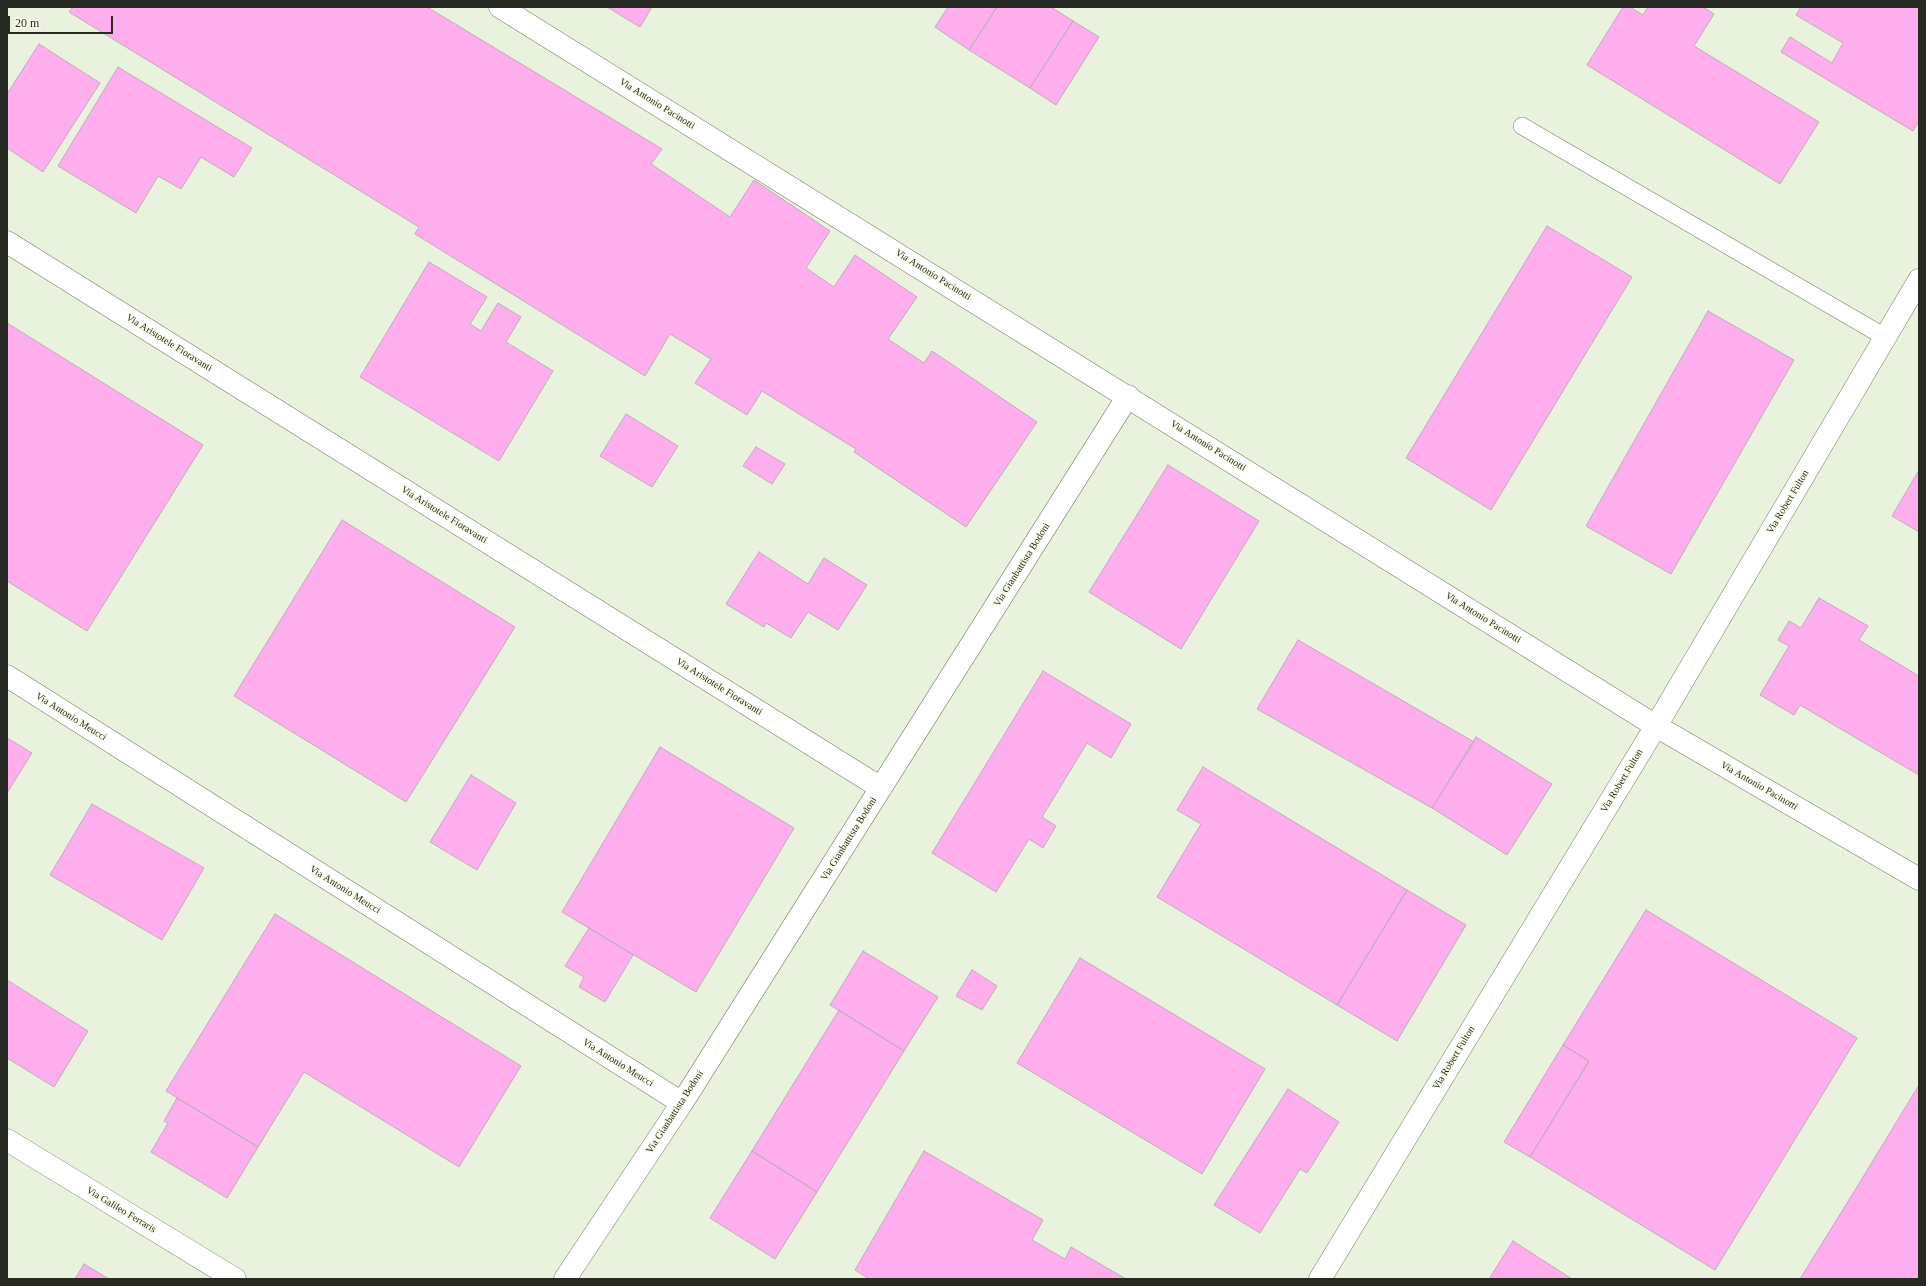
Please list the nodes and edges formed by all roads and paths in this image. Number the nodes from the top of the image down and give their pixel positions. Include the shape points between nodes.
1 (500, 7) edge
2 (1522, 126) dead end
3 (7, 242) edge
4 (1919, 280) edge
5 (1885, 337) junction
6 (1128, 396) junction
7 (7, 676) edge
8 (1656, 726) junction
9 (881, 788) junction
10 (1919, 878) edge
11 (682, 1103) junction
12 (7, 1140) edge
13 (235, 1279) edge
14 (565, 1279) edge
15 (1320, 1279) edge

1 - 6 street, Via Antonio Pacinotti
2 - 5 lane
3 - 9 street, Via Aristotele Fioravanti
4 - 5 street, Via Robert Fulton
5 - 8 street, Via Robert Fulton
6 - 8 street, Via Antonio Pacinotti
6 - 9 street, Via Gianbattista Bodoni
7 - 11 street, Via Antonio Meucci
8 - 10 street, Via Antonio Pacinotti
8 - 15 street, Via Robert Fulton
9 - 11 street, Via Gianbattista Bodoni
11 - 14 street, Via Gianbattista Bodoni
12 - 13 street, Via Galileo Ferraris

